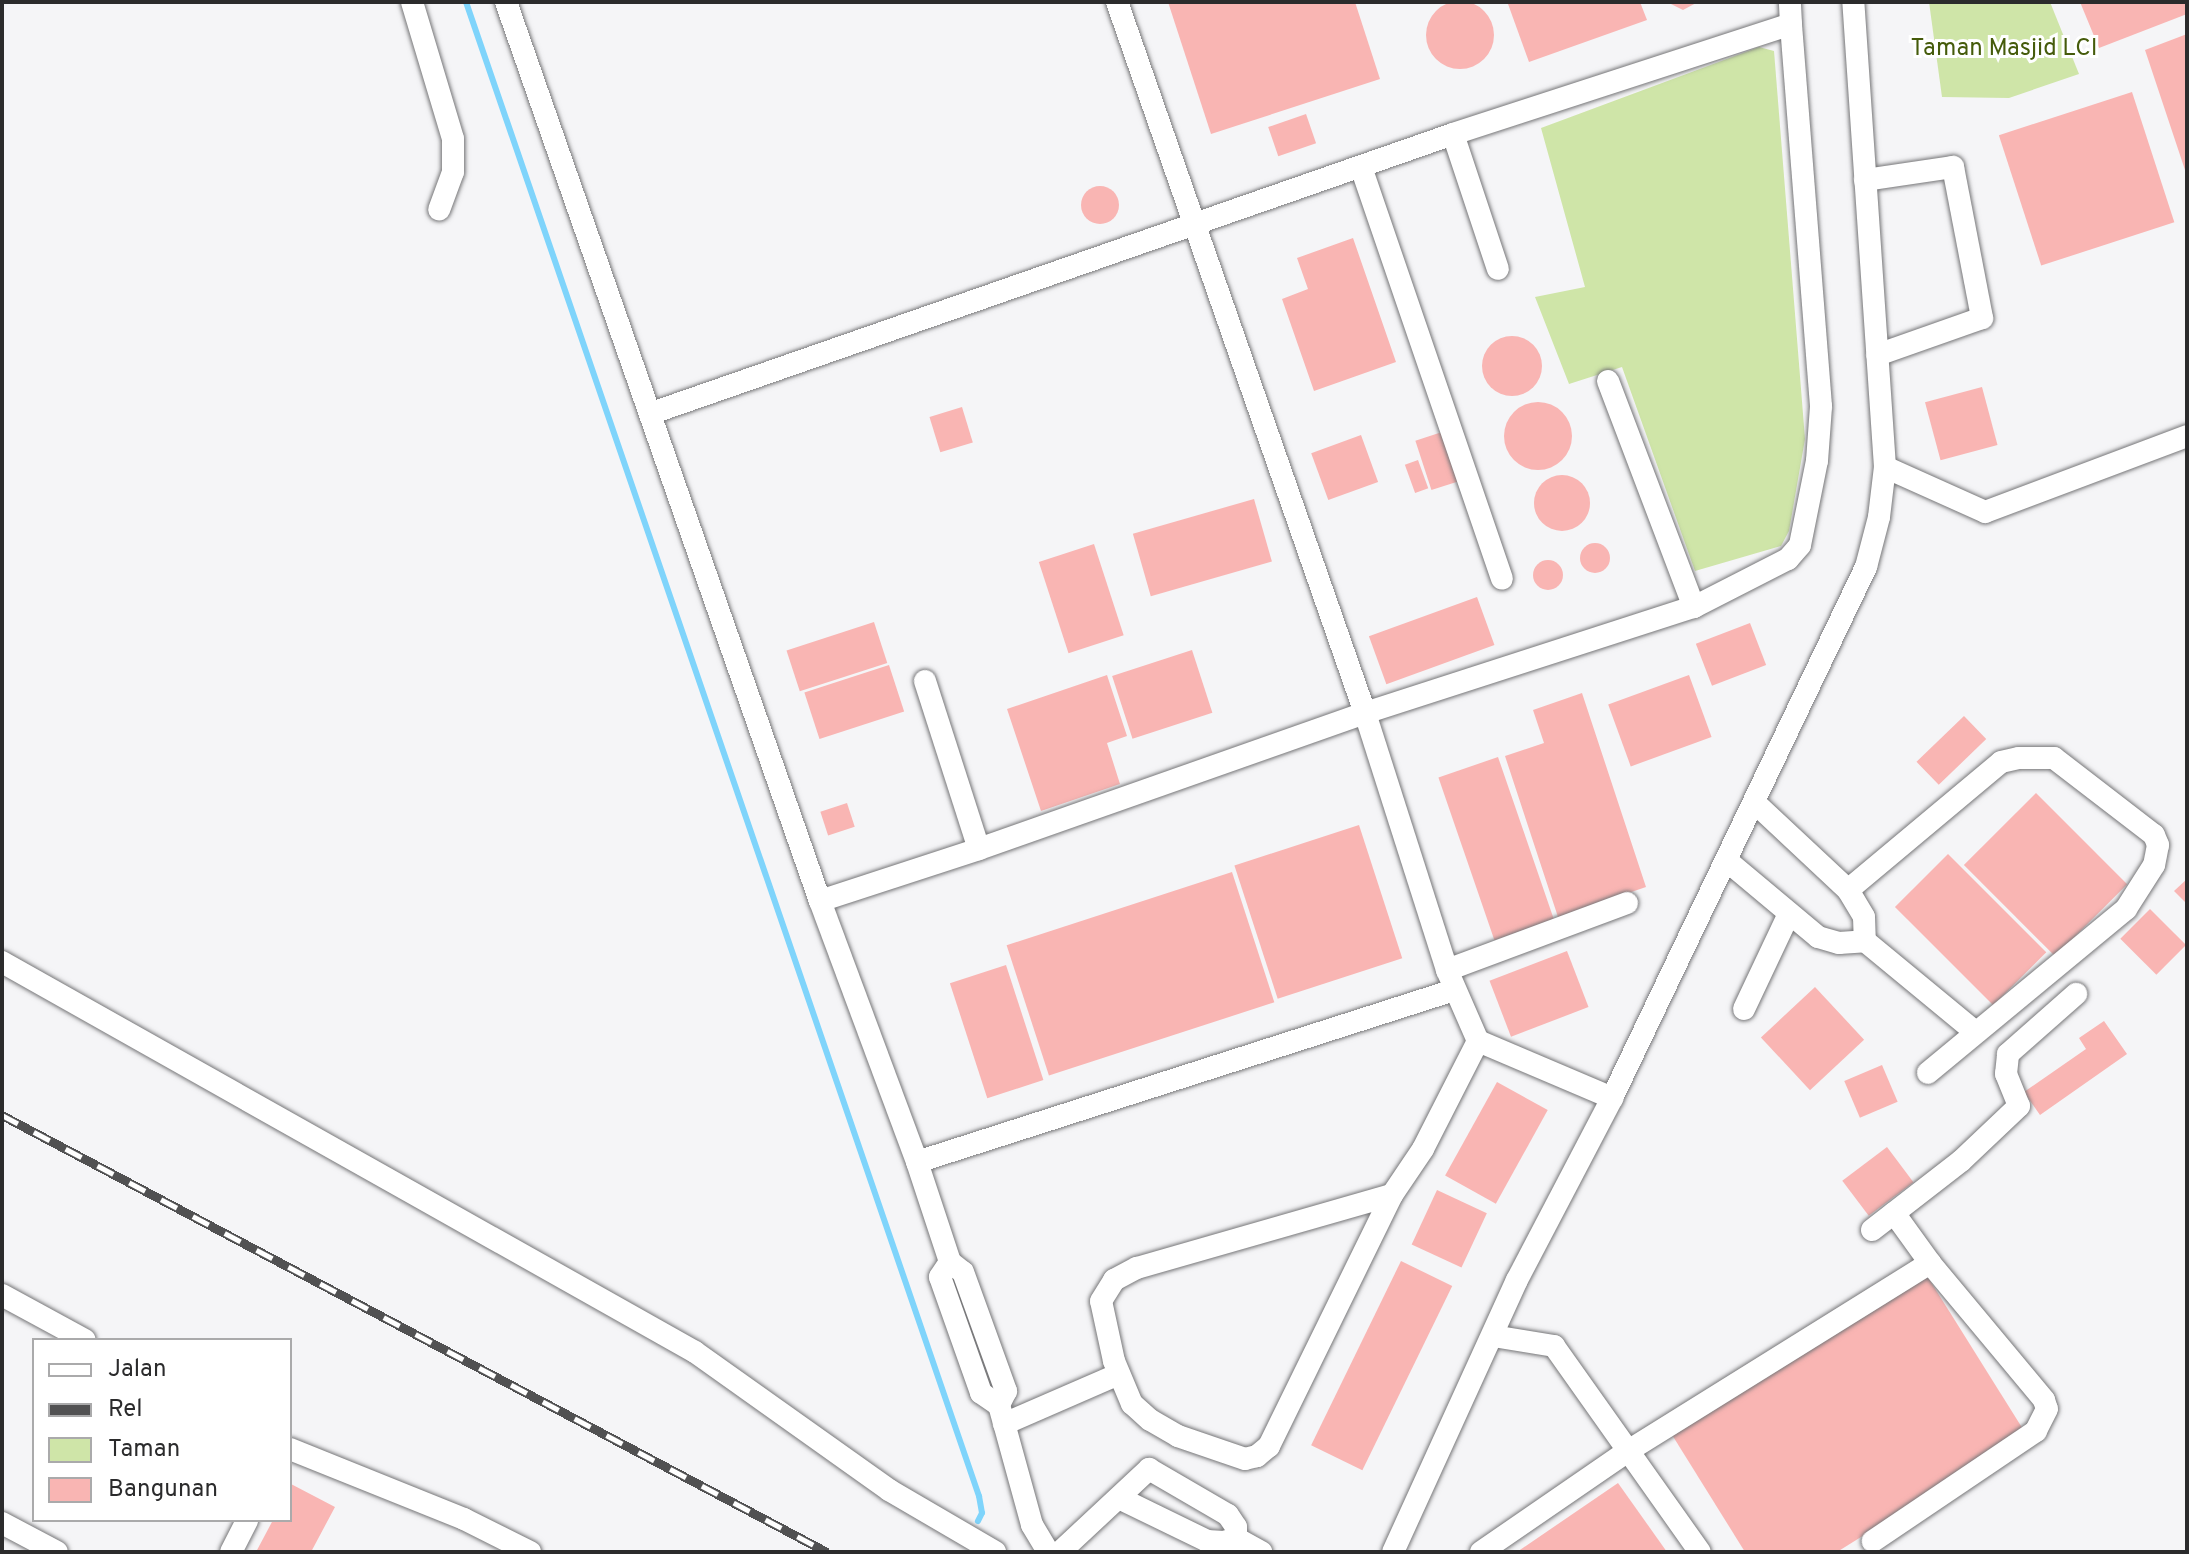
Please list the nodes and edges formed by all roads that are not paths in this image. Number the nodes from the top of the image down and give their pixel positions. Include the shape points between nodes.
1 (412, 2) edge
2 (506, 2) edge
3 (1117, 2) edge
4 (1853, 2) edge
5 (1791, 13) edge
6 (1453, 134) junction
7 (1361, 167) junction
8 (1865, 180) junction
9 (439, 210) dead end
10 (1192, 224) junction
11 (1498, 269) dead end
12 (1877, 355) junction
13 (1608, 381) dead end
14 (652, 413) junction
15 (2187, 436) edge
16 (1885, 467) junction
17 (1502, 578) dead end
18 (1694, 607) junction
19 (925, 681) dead end
20 (1365, 713) junction
21 (1754, 802) junction
22 (979, 849) junction
23 (1726, 860) junction
24 (1848, 890) junction
25 (820, 901) junction
26 (1627, 903) dead end
27 (1789, 914) junction
28 (1865, 941) junction
29 (2, 962) edge
30 (1451, 980) junction
31 (2076, 994) dead end
32 (1744, 1009) dead end
33 (1974, 1031) junction
34 (1478, 1041) junction
35 (1928, 1073) dead end
36 (1612, 1098) junction
37 (917, 1162) junction
38 (1392, 1195) junction
39 (1898, 1219) junction
40 (1872, 1230) dead end
41 (1925, 1257) junction
42 (2, 1295) edge
43 (1493, 1336) junction
44 (81, 1338) edge
45 (1119, 1374) junction
46 (1002, 1414) junction
47 (1625, 1447) junction
48 (292, 1450) edge
49 (1119, 1498) junction
50 (246, 1522) edge
51 (2, 1523) edge
52 (1236, 1538) junction
53 (1873, 1541) dead end
54 (57, 1552) edge
55 (231, 1552) edge
56 (530, 1552) edge
57 (995, 1552) edge
58 (1048, 1552) edge
59 (1060, 1552) edge
60 (1261, 1552) edge
61 (1393, 1552) edge
62 (1481, 1552) edge
63 (1700, 1552) edge

1 - 9 lane via 453,139 453,172
2 - 14 lane
3 - 10 lane
4 - 8 lane
5 - 6 lane
5 - 18 lane via 1821,406 1809,510 1800,545 1788,559
6 - 7 lane
6 - 11 lane
7 - 10 lane
7 - 17 lane
8 - 12 lane
8 - 12 lane via 1953,167 1982,318
10 - 14 lane
10 - 20 lane
12 - 16 lane
13 - 18 lane
14 - 25 lane
15 - 16 lane via 1985,512
16 - 21 lane via 1866,567
18 - 20 lane
19 - 22 lane
20 - 22 lane
20 - 30 lane
21 - 23 lane
21 - 24 lane
22 - 25 lane
23 - 27 lane
23 - 36 lane
24 - 28 lane via 1864,917
24 - 33 lane via 2001,762 2019,758 2054,758 2154,835 2154,865 2126,909
25 - 37 lane
26 - 30 lane
27 - 28 lane via 1818,937 1839,943
27 - 32 lane
28 - 33 lane
29 - 57 lane via 695,1352 889,1490
30 - 34 lane
30 - 37 lane
31 - 39 lane via 2008,1054 2006,1074 2019,1106
33 - 35 lane
34 - 36 lane
34 - 38 lane via 1423,1149
36 - 43 lane
37 - 46 lane via 950,1262 940,1277 945,1292 981,1393
38 - 45 lane via 1137,1268 1114,1280 1101,1301
38 - 45 lane via 1269,1446 1257,1456 1245,1459 1178,1436 1150,1420 1132,1404
39 - 40 lane
39 - 41 lane
41 - 47 lane
41 - 53 lane via 2047,1409 2036,1431
42 - 44 lane
43 - 47 lane via 1554,1346
43 - 61 lane
45 - 46 lane
46 - 58 lane via 1032,1525
47 - 62 lane
47 - 63 lane
48 - 56 lane via 464,1519
49 - 52 lane via 1207,1541
49 - 52 lane via 1145,1471 1154,1469 1228,1515
49 - 59 lane
50 - 55 lane
51 - 54 lane
52 - 60 lane

